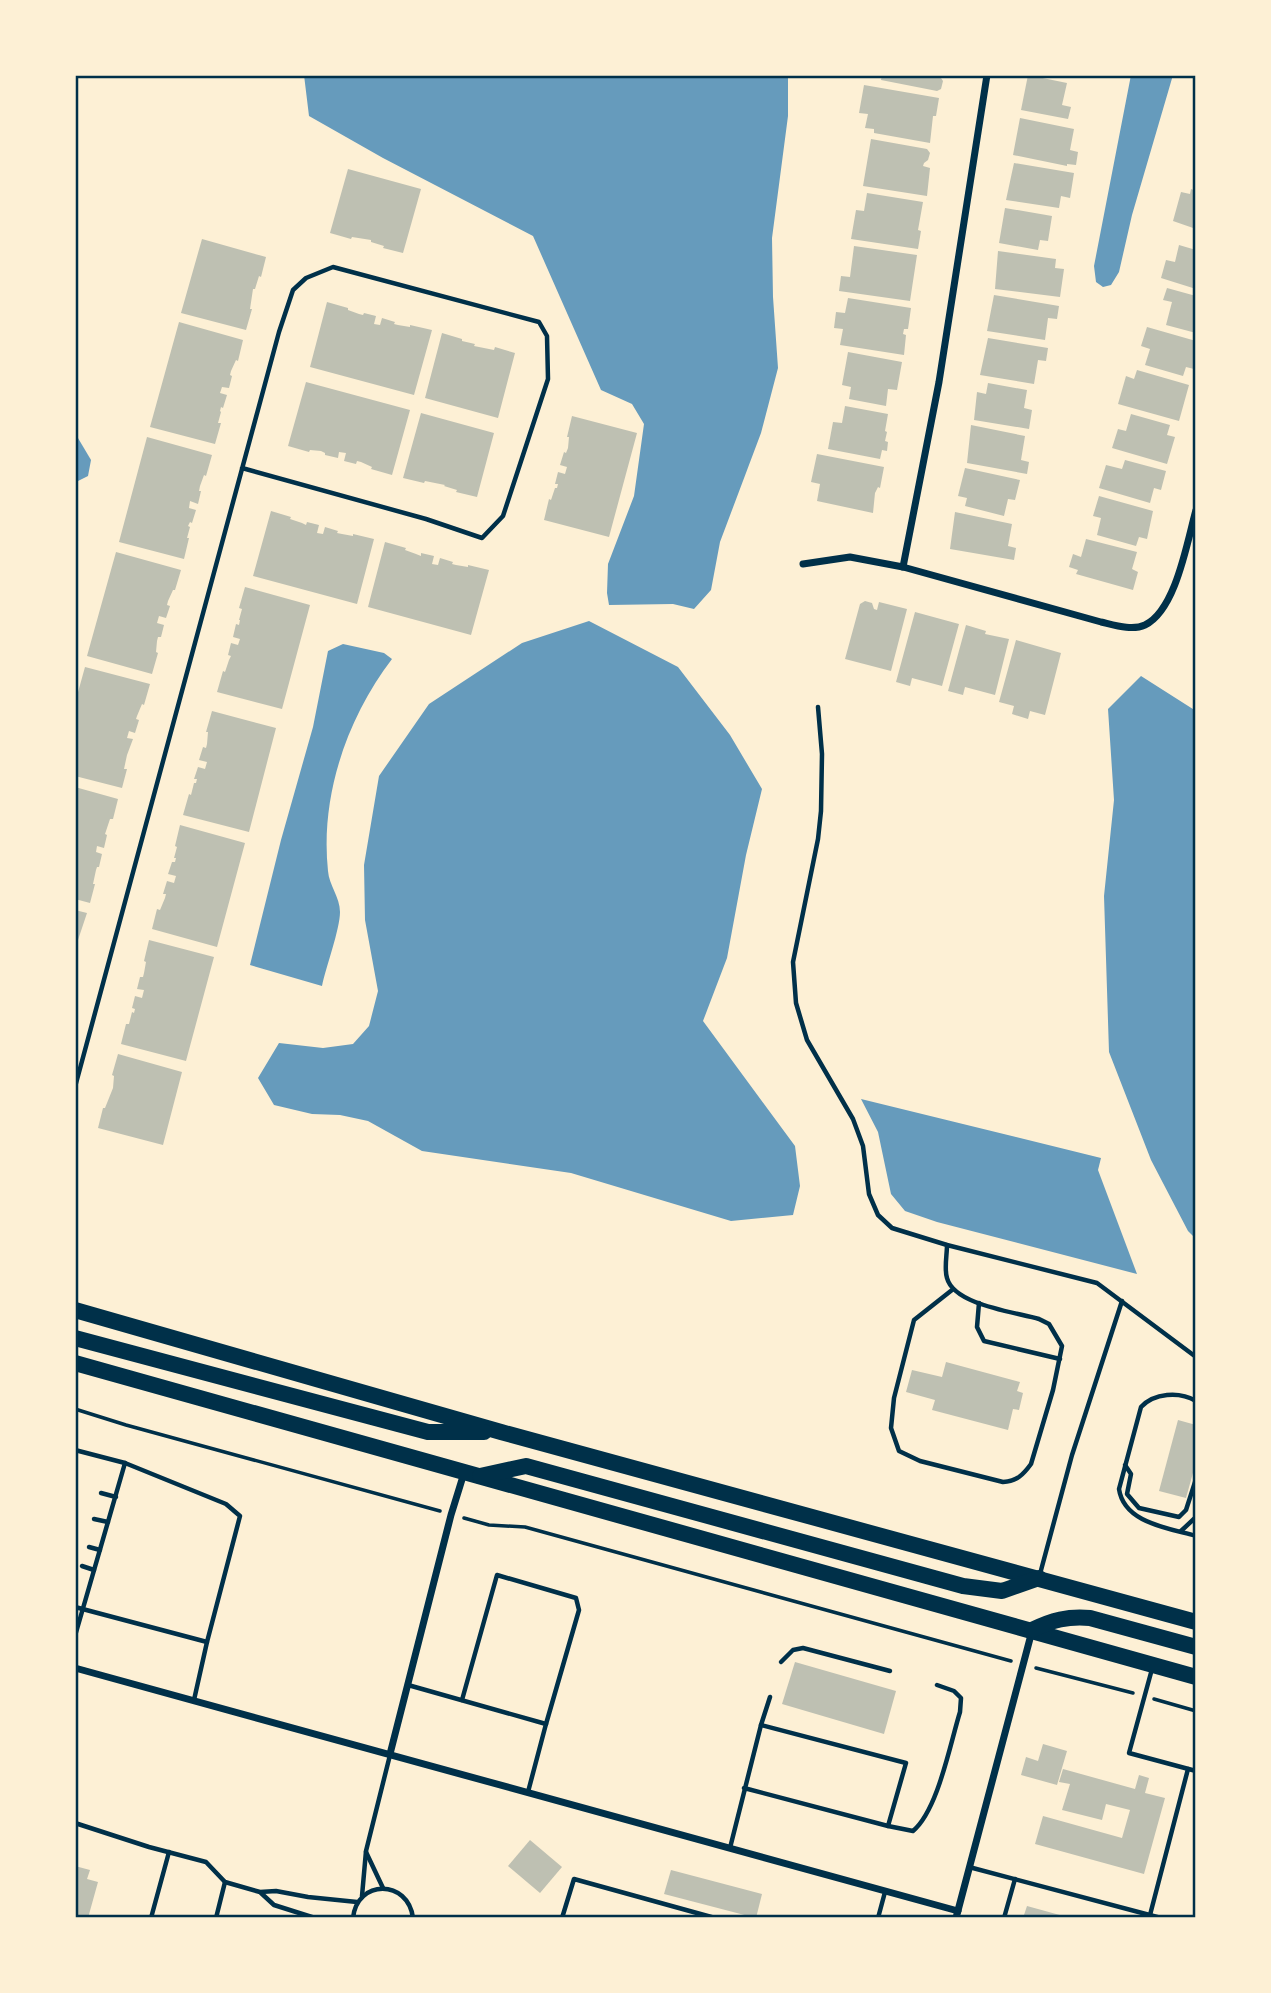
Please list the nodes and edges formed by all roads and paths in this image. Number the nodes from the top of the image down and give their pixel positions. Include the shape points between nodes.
1 (987, 75) edge
2 (242, 468) junction
3 (1196, 510) edge
4 (803, 564) dead end
5 (903, 567) junction
6 (818, 707) dead end
7 (75, 1087) edge
8 (947, 1245) junction
9 (952, 1290) junction
10 (1122, 1301) junction
11 (979, 1303) junction
12 (75, 1310) edge
13 (75, 1338) edge
14 (1196, 1357) edge
15 (1060, 1359) junction
16 (75, 1363) edge
17 (1196, 1401) edge
18 (75, 1409) edge
19 (501, 1432) junction
20 (75, 1450) edge
21 (125, 1463) junction
22 (1125, 1465) junction
23 (471, 1475) junction
24 (1196, 1479) edge
25 (101, 1493) dead end
26 (116, 1497) junction
27 (434, 1509) dead end
28 (1196, 1518) edge
29 (94, 1519) dead end
30 (470, 1520) dead end
31 (108, 1522) junction
32 (1180, 1531) junction
33 (1196, 1536) edge
34 (89, 1547) dead end
35 (100, 1550) junction
36 (82, 1566) dead end
37 (94, 1570) junction
38 (1039, 1578) junction
39 (75, 1607) edge
40 (83, 1609) junction
41 (1196, 1622) edge
42 (1032, 1630) junction
43 (75, 1636) edge
44 (207, 1642) junction
45 (1196, 1647) edge
46 (993, 1657) dead end
47 (781, 1662) dead end
48 (1153, 1665) junction
49 (75, 1668) edge
50 (1039, 1669) dead end
51 (890, 1671) dead end
52 (1196, 1677) edge
53 (408, 1685) junction
54 (937, 1685) dead end
55 (1134, 1693) dead end
56 (770, 1697) dead end
57 (194, 1700) junction
58 (462, 1700) junction
59 (1159, 1700) dead end
60 (1196, 1711) edge
61 (546, 1724) junction
62 (761, 1725) junction
63 (390, 1754) junction
64 (1188, 1769) junction
65 (1196, 1771) edge
66 (744, 1788) junction
67 (528, 1792) junction
68 (75, 1823) edge
69 (888, 1826) junction
70 (730, 1848) junction
71 (366, 1851) junction
72 (169, 1852) junction
73 (969, 1867) junction
74 (1015, 1879) junction
75 (225, 1882) junction
76 (383, 1888) junction
77 (885, 1891) junction
78 (260, 1892) junction
79 (362, 1896) junction
80 (358, 1902) junction
81 (957, 1915) edge
82 (1150, 1915) junction
83 (151, 1918) edge
84 (216, 1918) edge
85 (315, 1918) edge
86 (353, 1918) edge
87 (413, 1918) edge
88 (562, 1918) edge
89 (715, 1918) edge
90 (878, 1918) edge
91 (1004, 1918) edge
92 (1161, 1918) edge

1 - 5 street via 939,382
2 - 2 lane via 293,290 306,278 332,267 540,322 547,336 548,379 503,516 482,538
2 - 7 lane
3 - 5 street via 1172,591 1160,614 1143,626 1101,622
4 - 5 street via 850,557
6 - 8 lane via 821,811 794,951 796,1003 807,1040 853,1119 878,1215 892,1228
8 - 9 lane via 946,1277
8 - 10 lane via 1097,1283
9 - 11 lane
9 - 15 lane via 914,1320 894,1398 891,1427 899,1451 920,1461 1014,1481 1031,1464
10 - 14 lane
10 - 38 lane via 1072,1455
11 - 15 lane via 1049,1324 1062,1346
11 - 15 lane via 977,1327 984,1341
12 - 19 main road
13 - 19 main road via 428,1433
16 - 23 main road
17 - 22 lane via 1180,1395 1148,1399 1141,1407
18 - 27 path
19 - 38 main road
20 - 21 lane
21 - 26 lane
21 - 44 lane via 226,1504 240,1517
22 - 24 lane via 1131,1474 1128,1494 1139,1507 1179,1517 1186,1510
22 - 32 lane via 1121,1501 1132,1514
23 - 38 main road via 526,1466 963,1586 1002,1591
23 - 42 main road
23 - 53 street via 451,1515
25 - 26 lane
26 - 31 lane
28 - 32 lane
29 - 31 lane
30 - 46 path via 525,1527
31 - 35 lane
32 - 33 lane
34 - 35 lane
35 - 37 lane
36 - 37 lane
37 - 40 lane
38 - 41 main road
39 - 40 lane
40 - 43 lane
40 - 44 lane
42 - 45 main road via 1062,1618 1090,1618
42 - 48 main road
42 - 73 street
44 - 57 lane
47 - 51 lane via 793,1650 803,1648
48 - 52 main road
48 - 64 lane via 1129,1753
49 - 57 street
50 - 55 path
53 - 58 lane
53 - 63 street
54 - 69 lane via 961,1698 931,1807 913,1831
56 - 62 lane
57 - 63 street
58 - 61 lane
58 - 61 lane via 497,1575 576,1598 579,1610
59 - 60 path
61 - 67 lane
62 - 66 lane
62 - 69 lane via 905,1763
63 - 67 street
63 - 71 lane
64 - 65 lane
64 - 82 lane
66 - 69 lane
66 - 70 lane
67 - 70 street
68 - 72 lane
70 - 77 street
71 - 76 lane
71 - 79 lane
72 - 75 lane via 206,1862
72 - 83 lane
73 - 74 lane
73 - 81 street
74 - 82 lane
74 - 91 lane
75 - 78 lane
75 - 84 lane
76 - 79 lane
76 - 87 lane via 401,1894
77 - 81 street
77 - 90 lane
78 - 80 lane
78 - 85 lane via 274,1905
79 - 80 lane
80 - 86 lane
82 - 92 lane
88 - 89 lane via 574,1879

